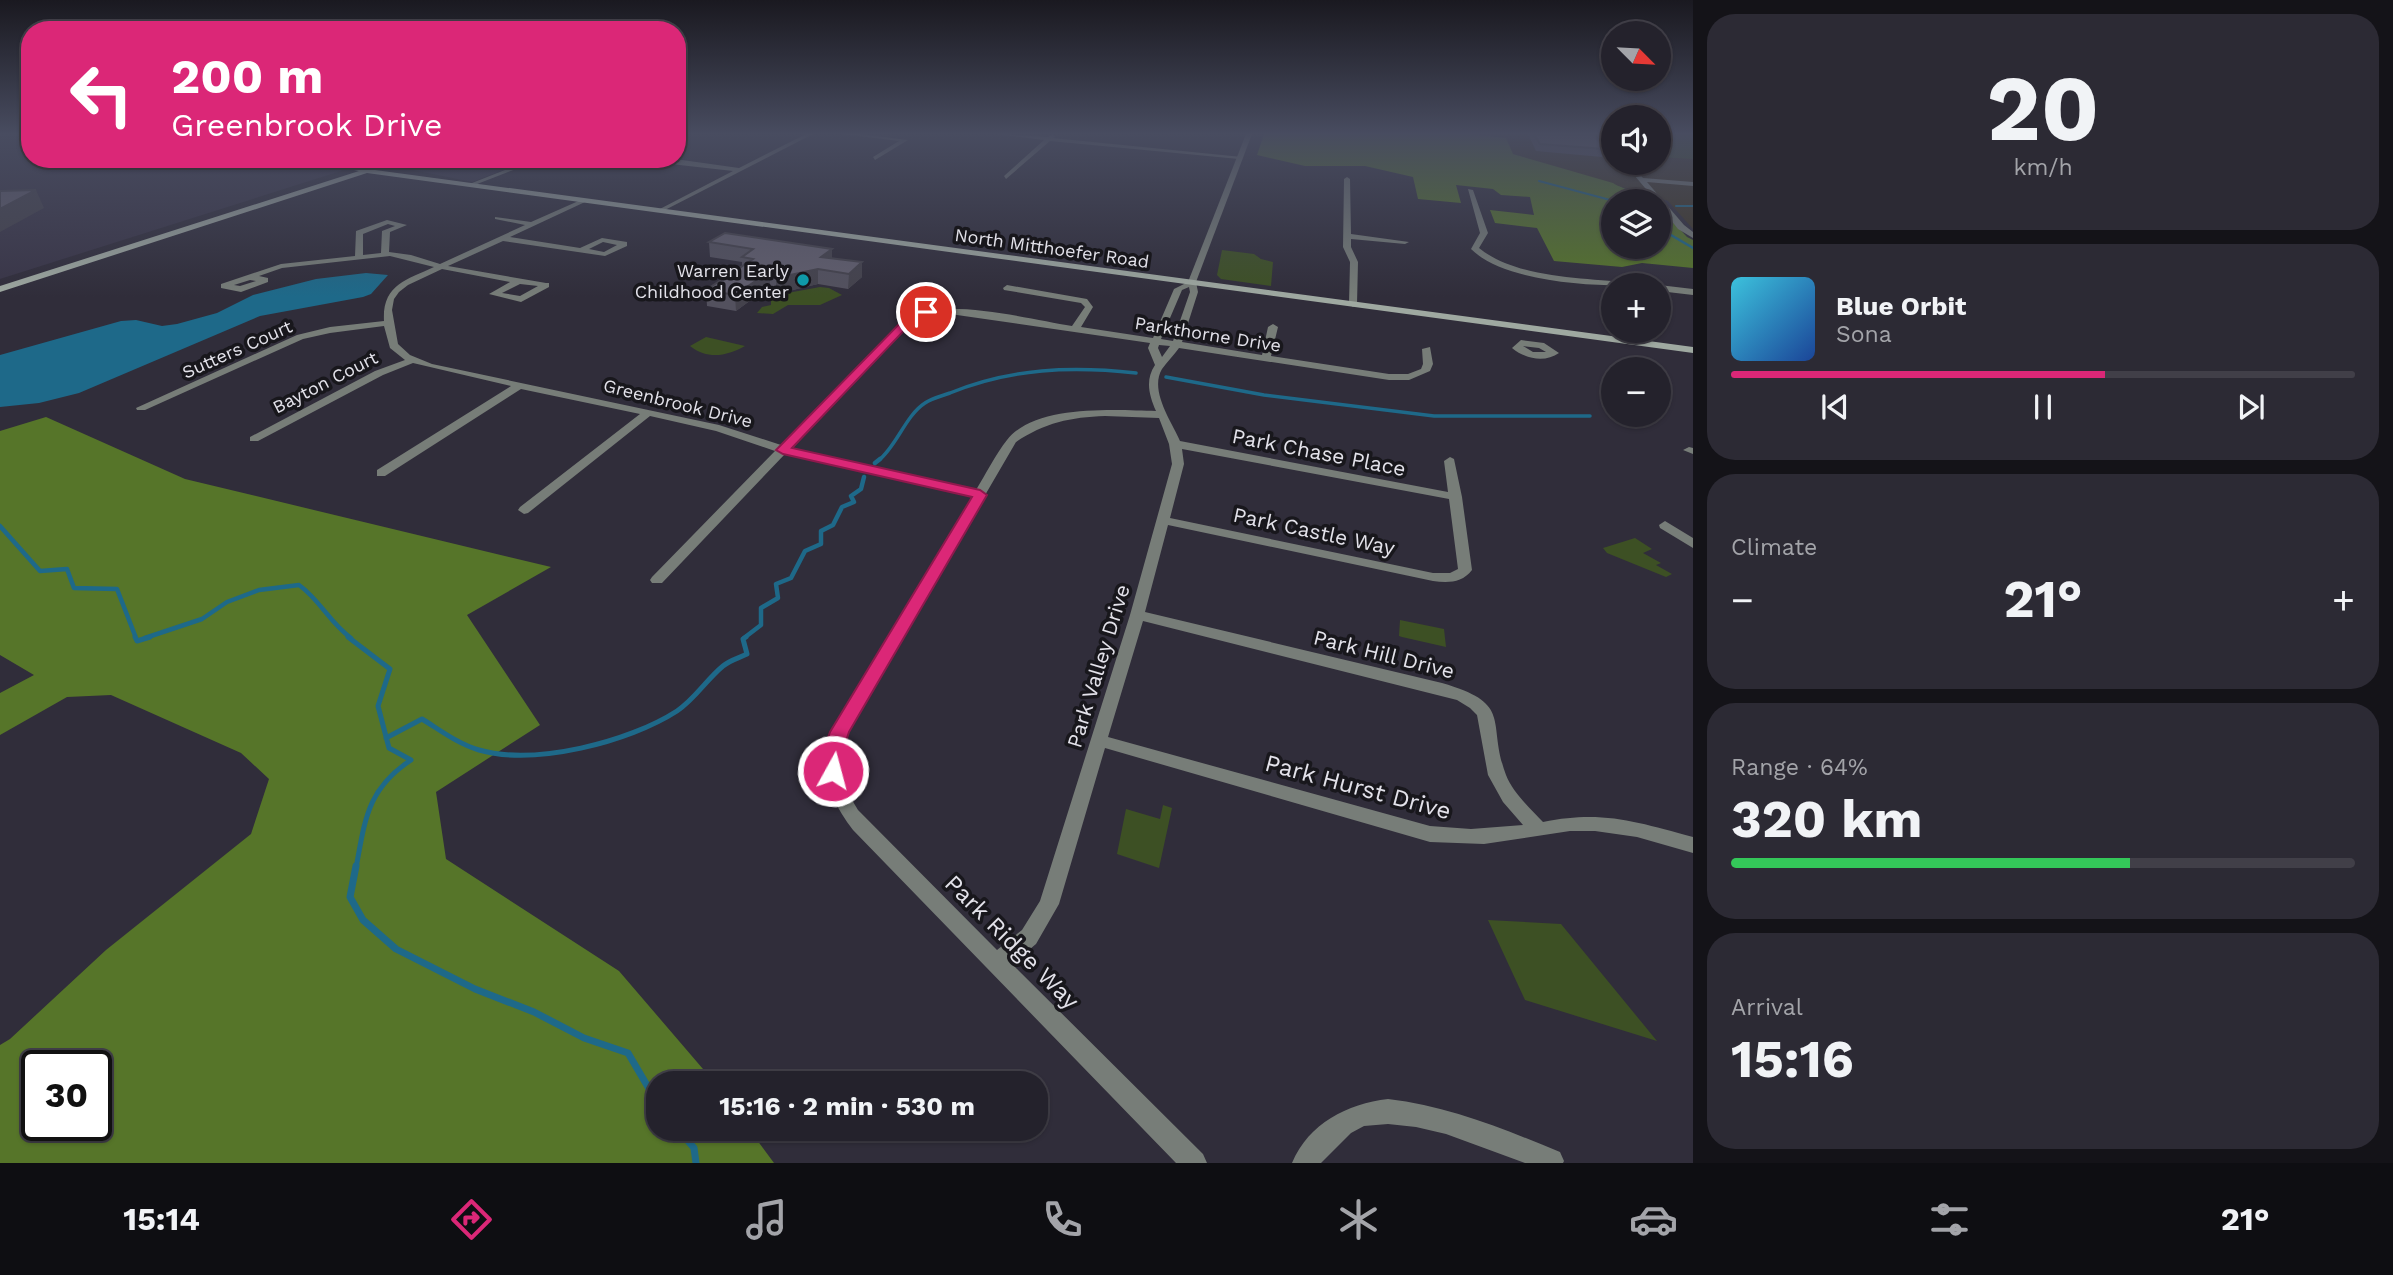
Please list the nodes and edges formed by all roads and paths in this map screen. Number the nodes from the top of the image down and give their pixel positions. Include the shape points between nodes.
1 (303, 188) edge
2 (306, 188) edge
3 (493, 188) edge
4 (704, 188) edge
5 (1227, 188) edge
6 (1348, 188) edge
7 (1648, 188) edge
8 (1470, 190) dead end
9 (583, 201) junction
10 (659, 211) junction
11 (527, 214) dead end
12 (532, 224) junction
13 (1347, 236) junction
14 (1693, 236) edge
15 (500, 238) junction
16 (1405, 242) dead end
17 (582, 250) dead end
18 (385, 254) junction
19 (359, 257) junction
20 (439, 266) junction
21 (249, 277) dead end
22 (519, 281) junction
23 (1601, 281) edge
24 (1192, 282) junction
25 (0, 283) edge
26 (1007, 288) dead end
27 (0, 289) edge
28 (1671, 290) edge
29 (1682, 291) junction
30 (1693, 292) edge
31 (1353, 304) junction
32 (1693, 304) edge
33 (390, 323) junction
34 (1273, 327) dead end
35 (1529, 328) junction
36 (1075, 329) junction
37 (1156, 342) junction
38 (1535, 344) dead end
39 (1175, 345) junction
40 (1427, 349) dead end
41 (1693, 350) edge
42 (1266, 359) junction
43 (413, 360) junction
44 (1159, 363) junction
45 (520, 385) junction
46 (141, 408) dead end
47 (648, 413) junction
48 (1164, 415) junction
49 (254, 439) dead end
50 (1175, 444) junction
51 (783, 450) junction
52 (1450, 461) dead end
53 (381, 472) dead end
54 (980, 495) junction
55 (1456, 497) junction
56 (524, 510) dead end
57 (1163, 520) junction
58 (1665, 525) dead end
59 (1693, 544) edge
60 (657, 580) dead end
61 (1137, 615) junction
62 (1098, 740) junction
63 (1539, 830) junction
64 (1693, 845) edge
65 (996, 964) junction
66 (1551, 1161) dead end
67 (1194, 1163) edge
68 (1305, 1163) edge

1 - 25 main road
2 - 27 main road
3 - 9 main road, North Mitthoefer Road
4 - 10 street
5 - 24 street
6 - 13 street
7 - 14 street
8 - 23 street via 1484,233 1475,247 1477,253 1504,266
9 - 10 main road, North Mitthoefer Road
9 - 12 street
10 - 24 main road, North Mitthoefer Road
11 - 12 street via 512,212 497,218
12 - 15 street
13 - 16 street
13 - 31 street via 1354,262
15 - 17 street
15 - 20 street
18 - 19 street
18 - 19 street via 386,231 403,225 387,222 359,233
18 - 20 street
19 - 21 street via 288,265
20 - 22 street
20 - 33 street via 396,290 388,304
22 - 22 street via 546,285 522,299 493,294
24 - 31 main road, North Mitthoefer Road
24 - 37 street via 1178,289
24 - 39 street via 1194,292
26 - 36 street via 1086,302 1089,307
28 - 29 street
29 - 30 street
29 - 32 street
31 - 35 main road, North Mitthoefer Road
33 - 43 street via 393,344
33 - 46 street, Sutters Court via 300,337
34 - 42 street
35 - 38 street
35 - 41 main road, North Mitthoefer Road
36 - 37 street, Parkthorne Drive
36 - 51 street, Parkthorne Drive via 964,312 928,312 909,319
37 - 39 street, Parkthorne Drive
37 - 44 street, Park Valley Drive via 1153,348
39 - 42 street, Parkthorne Drive
39 - 44 street
40 - 42 street, Parkthorne Drive via 1427,369 1401,377
43 - 45 street, Greenbrook Drive
43 - 49 street, Bayton Court
44 - 48 street, Park Valley Drive via 1154,387
45 - 47 street, Greenbrook Drive
45 - 53 street
47 - 51 street, Greenbrook Drive via 729,430
47 - 56 street
48 - 50 street, Park Valley Drive
48 - 54 street via 1088,413 1033,425 1012,440
50 - 55 street, Park Chase Place
50 - 57 street, Park Valley Drive via 1177,473
51 - 54 street, Greenbrook Drive
51 - 60 street, Parkthorne Drive
52 - 55 street
54 - 65 street, Park Ridge Way via 837,738 833,771 849,813
55 - 57 street, Park Castle Way via 1465,570 1457,576 1433,577
57 - 61 street, Park Valley Drive
58 - 59 street
61 - 62 street, Park Valley Drive
61 - 63 street, Park Hill Drive via 1442,689 1469,700 1491,726 1495,768 1503,788
62 - 63 street, Park Hurst Drive via 1430,834 1482,838
62 - 65 street, Park Valley Drive via 1049,904 1029,937
63 - 64 street, Park Hurst Drive via 1574,823 1610,825
65 - 67 street, Park Ridge Way
66 - 68 street via 1426,1116 1388,1111 1342,1123

